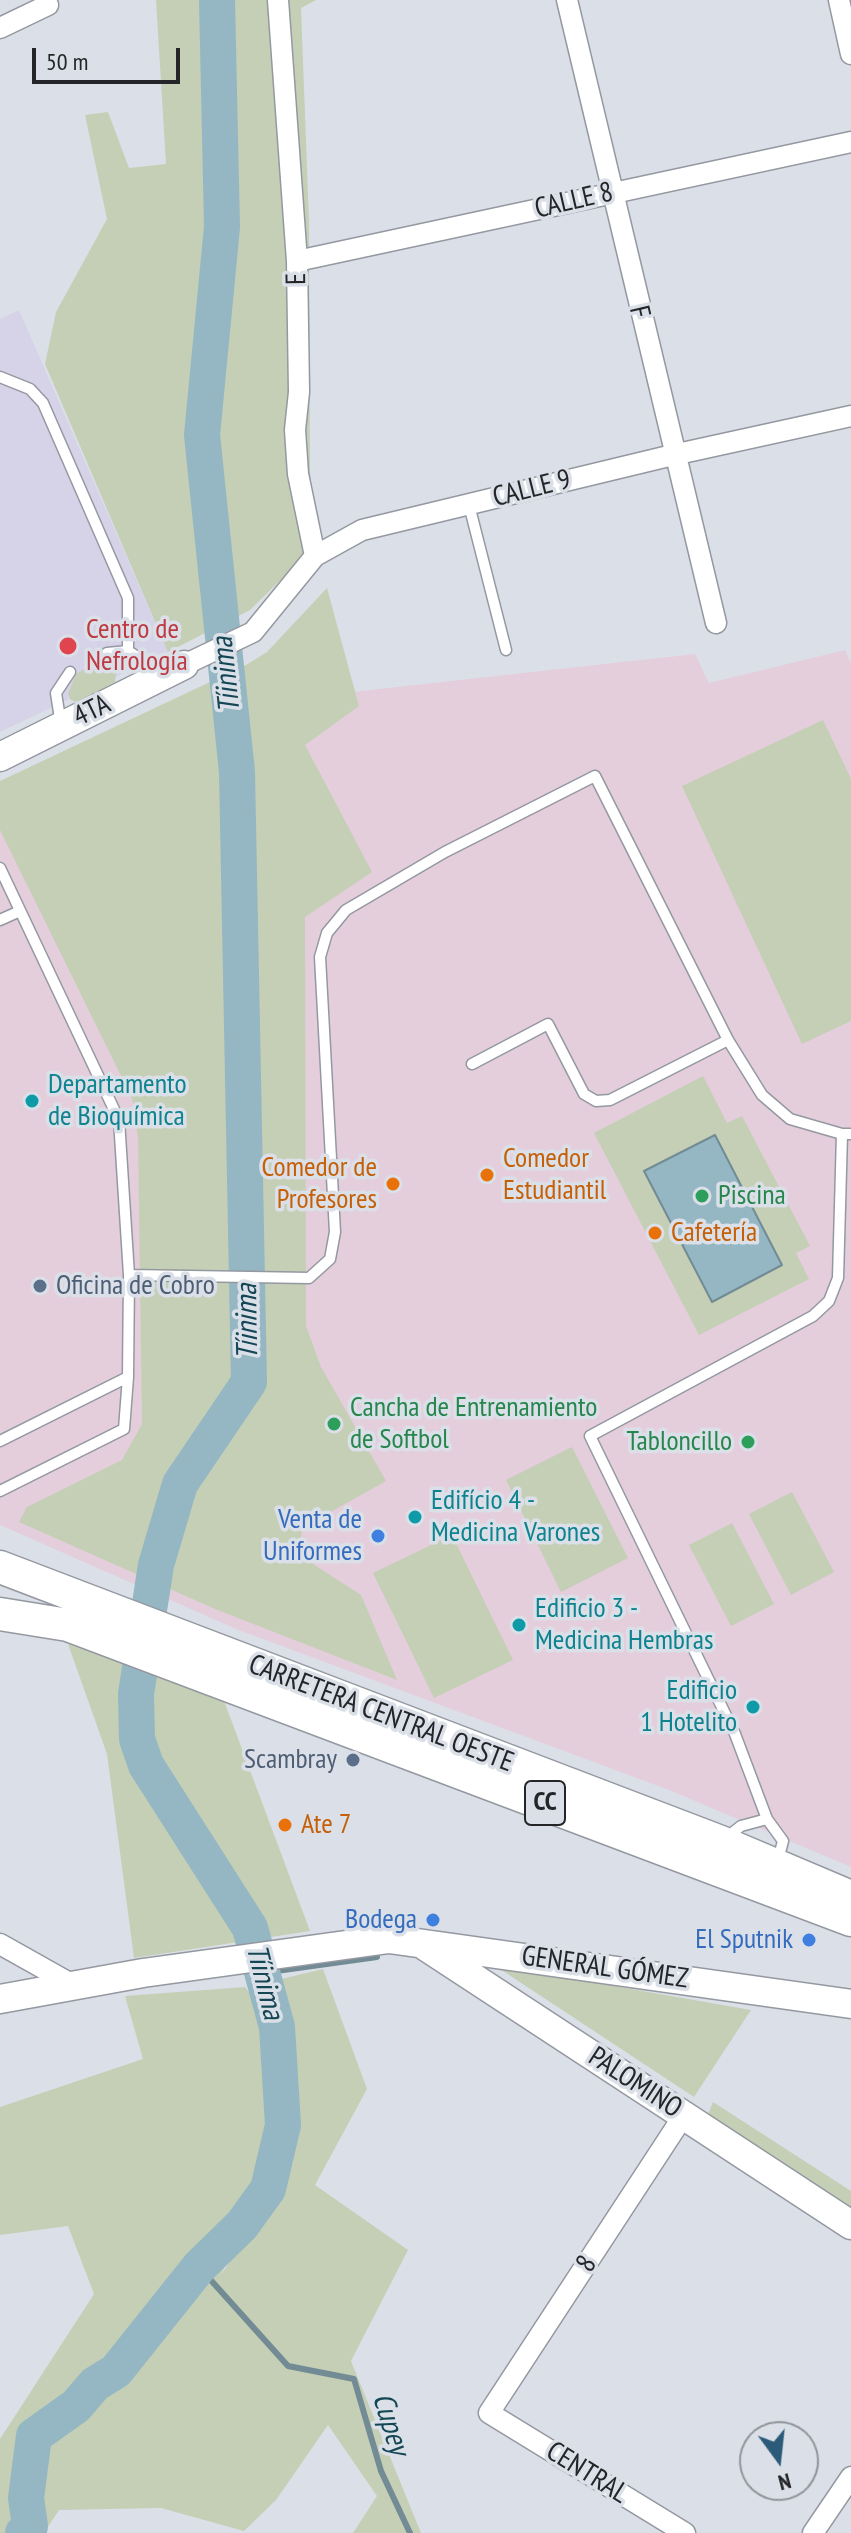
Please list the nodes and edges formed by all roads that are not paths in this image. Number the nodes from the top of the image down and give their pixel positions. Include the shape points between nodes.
1 (278, 0) edge
2 (567, 0) edge
3 (839, 0) edge
4 (46, 3) edge
5 (0, 28) edge
6 (851, 54) edge
7 (851, 142) edge
8 (611, 192) junction
9 (297, 261) junction
10 (0, 377) edge
11 (851, 416) edge
12 (673, 455) junction
13 (469, 505) junction
14 (315, 556) junction
15 (716, 623) dead end
16 (506, 650) dead end
17 (128, 651) junction
18 (107, 653) dead end
19 (184, 665) joint
20 (70, 672) dead end
21 (151, 682) junction
22 (62, 726) junction
23 (0, 757) edge
24 (0, 868) edge
25 (20, 911) junction
26 (0, 920) edge
27 (728, 1040) junction
28 (472, 1064) dead end
29 (846, 1134) edge
30 (129, 1275) junction
31 (128, 1377) junction
32 (0, 1441) edge
33 (0, 1491) edge
34 (0, 1567) edge
35 (72, 1612) junction
36 (0, 1614) edge
37 (241, 1675) junction
38 (767, 1819) junction
39 (721, 1842) junction
40 (777, 1866) junction
41 (851, 1897) edge
42 (851, 1920) edge
43 (418, 1941) junction
44 (0, 1944) edge
45 (73, 1985) junction
46 (0, 1999) edge
47 (851, 2004) edge
48 (684, 2115) junction
49 (851, 2225) edge
50 (489, 2413) joint
51 (851, 2477) edge
52 (685, 2533) edge
53 (813, 2533) edge

1 - 9 street, E
2 - 8 street, F
3 - 6 street
4 - 5 street
7 - 8 street, CALLE 8
8 - 9 street, CALLE 8
8 - 12 street, F
9 - 14 street, E via 295,430
10 - 17 lane via 30,389 43,403 128,598
11 - 12 street, CALLE 9
12 - 13 street, CALLE 9
12 - 15 street, F
13 - 14 street, CALLE 9 via 362,530
13 - 16 lane
14 - 19 street, CALLE 9 via 253,632
17 - 18 lane
17 - 21 lane via 139,658
19 - 21 main road, 4TA
20 - 22 lane via 56,693
21 - 22 main road, 4TA
22 - 23 main road, 4TA
24 - 25 lane
25 - 26 lane
25 - 30 lane via 119,1120
27 - 28 lane via 610,1100 596,1101 584,1094 548,1024
27 - 29 lane via 762,1095 790,1119
27 - 30 lane via 595,776 445,852 346,910 327,933 320,957 335,1232 330,1259 309,1278
29 - 38 lane via 838,1278 829,1301 813,1316 590,1436 735,1734
30 - 31 lane
31 - 32 lane
31 - 33 lane via 124,1429
34 - 35 main road, CARRETERA CENTRAL OESTE / CC
35 - 36 main road, CARRETERA CENTRAL OESTE / CC
35 - 37 main road, CARRETERA CENTRAL OESTE / CC
37 - 39 main road, CARRETERA CENTRAL OESTE / CC
37 - 42 main road, CARRETERA CENTRAL OESTE / CC
38 - 39 lane via 741,1826
38 - 40 lane via 783,1841
39 - 40 main road, CARRETERA CENTRAL OESTE / CC
40 - 41 main road, CARRETERA CENTRAL OESTE / CC
43 - 45 main road, GENERAL GÓMEZ via 359,1941
43 - 47 main road, GENERAL GÓMEZ
43 - 48 main road, PALOMINO
44 - 45 street
45 - 46 main road
48 - 49 main road, PALOMINO
48 - 50 street, 8
50 - 52 street, CENTRAL
51 - 53 street

